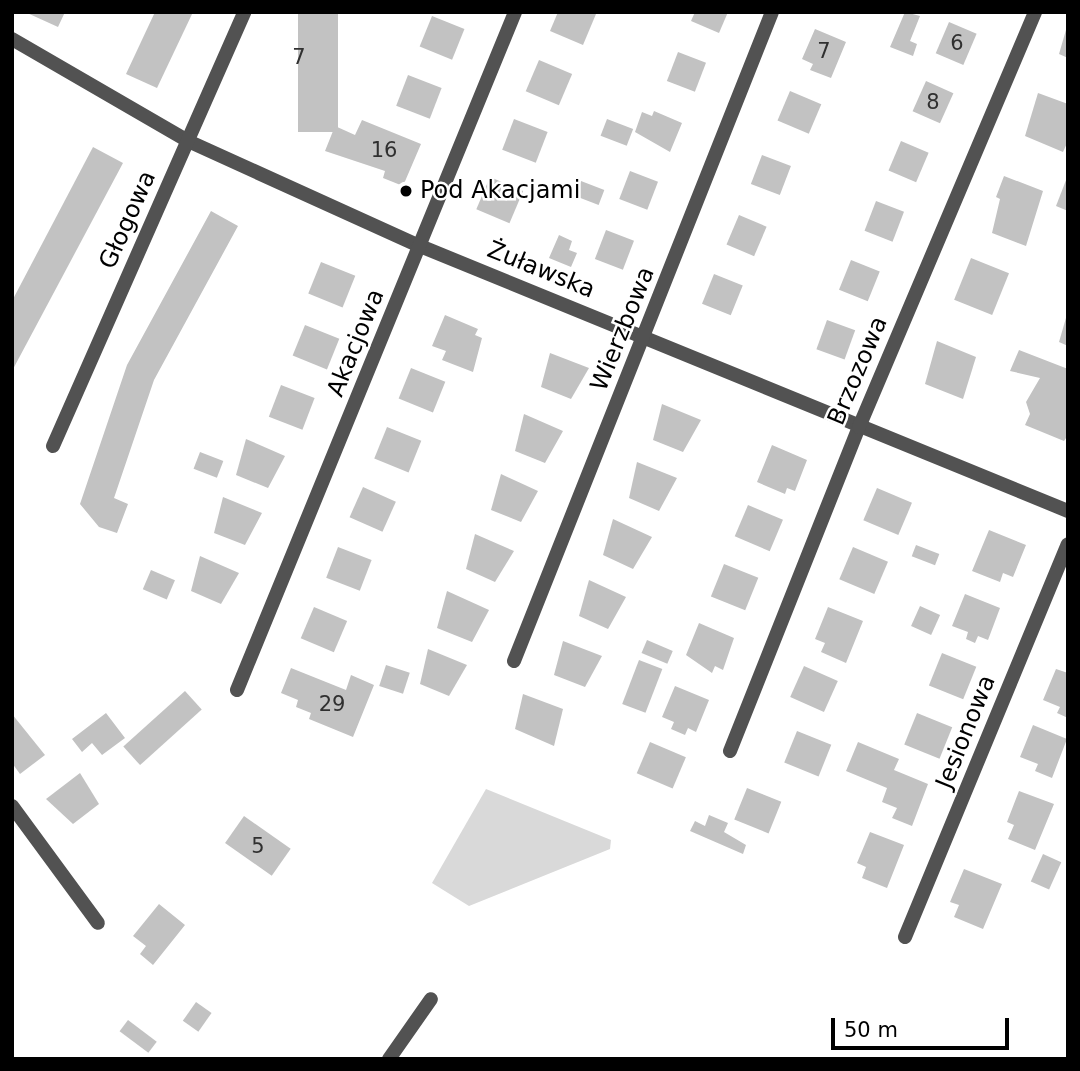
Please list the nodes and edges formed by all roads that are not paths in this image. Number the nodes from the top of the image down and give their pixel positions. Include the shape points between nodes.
1 (244, 12) edge
2 (515, 12) edge
3 (772, 12) edge
4 (1035, 12) edge
5 (12, 39) edge
6 (188, 141) junction
7 (420, 246) junction
8 (645, 335) junction
9 (859, 427) junction
10 (53, 446) dead end
11 (1068, 511) edge
12 (1068, 544) edge
13 (514, 661) dead end
14 (237, 690) dead end
15 (730, 751) dead end
16 (12, 806) edge
17 (98, 923) dead end
18 (905, 937) dead end
19 (431, 999) dead end
20 (389, 1059) edge

1 - 6 street, Głogowa
2 - 7 street, Akacjowa
3 - 8 street, Wierzbowa
4 - 9 street, Brzozowa
5 - 6 street, Żuławska
6 - 7 street, Żuławska
6 - 10 street, Głogowa
7 - 8 street, Żuławska
7 - 14 street, Akacjowa
8 - 9 street, Żuławska
8 - 13 street, Wierzbowa
9 - 11 street, Żuławska
9 - 15 street, Brzozowa
12 - 18 street, Jesionowa
16 - 17 street
19 - 20 street

